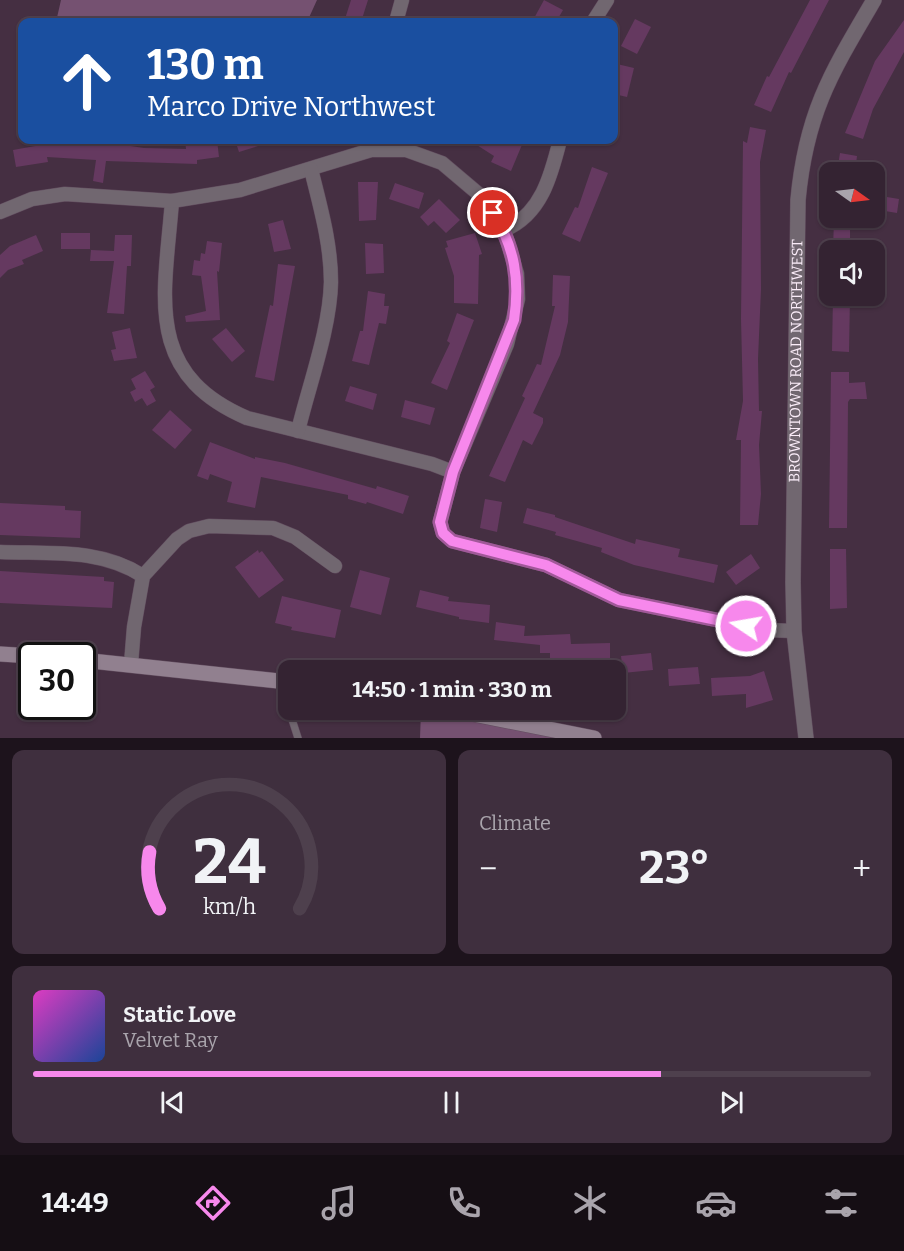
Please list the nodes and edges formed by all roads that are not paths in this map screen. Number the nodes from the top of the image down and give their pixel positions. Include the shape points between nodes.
1 (402, 0) edge
2 (607, 0) edge
3 (874, 0) edge
4 (397, 18) edge
5 (596, 18) edge
6 (559, 144) edge
7 (371, 145) edge
8 (310, 169) junction
9 (172, 201) junction
10 (0, 212) edge
11 (504, 230) junction
12 (298, 431) junction
13 (453, 472) junction
14 (0, 552) edge
15 (335, 566) dead end
16 (143, 576) junction
17 (794, 631) junction
18 (0, 654) edge
19 (18, 655) edge
20 (96, 661) edge
21 (131, 664) junction
22 (278, 680) edge
23 (293, 720) edge
24 (503, 720) edge
25 (298, 738) edge
26 (594, 738) edge
27 (806, 738) edge

1 - 4 street
2 - 5 street
3 - 17 street, BROWNTOWN ROAD NORTHWEST via 819,99 802,164
6 - 11 street via 547,185 528,217
7 - 8 street
7 - 11 street via 406,150 442,163 481,196
8 - 9 street via 240,190
8 - 12 street via 327,234 331,284 326,321
9 - 10 street via 65,194 32,199
9 - 12 street via 164,310 168,337 178,361 197,388 223,408
11 - 13 street via 517,274 514,320
12 - 13 street
13 - 17 street via 440,522 443,533 452,541 546,565 619,600 767,630
14 - 16 street via 99,556 121,562
15 - 16 street via 295,537 273,528 209,526 177,539
16 - 21 street
17 - 27 street, BROWNTOWN ROAD NORTHWEST
18 - 19 main road
20 - 21 main road
21 - 22 main road
23 - 25 lane
24 - 26 main road

